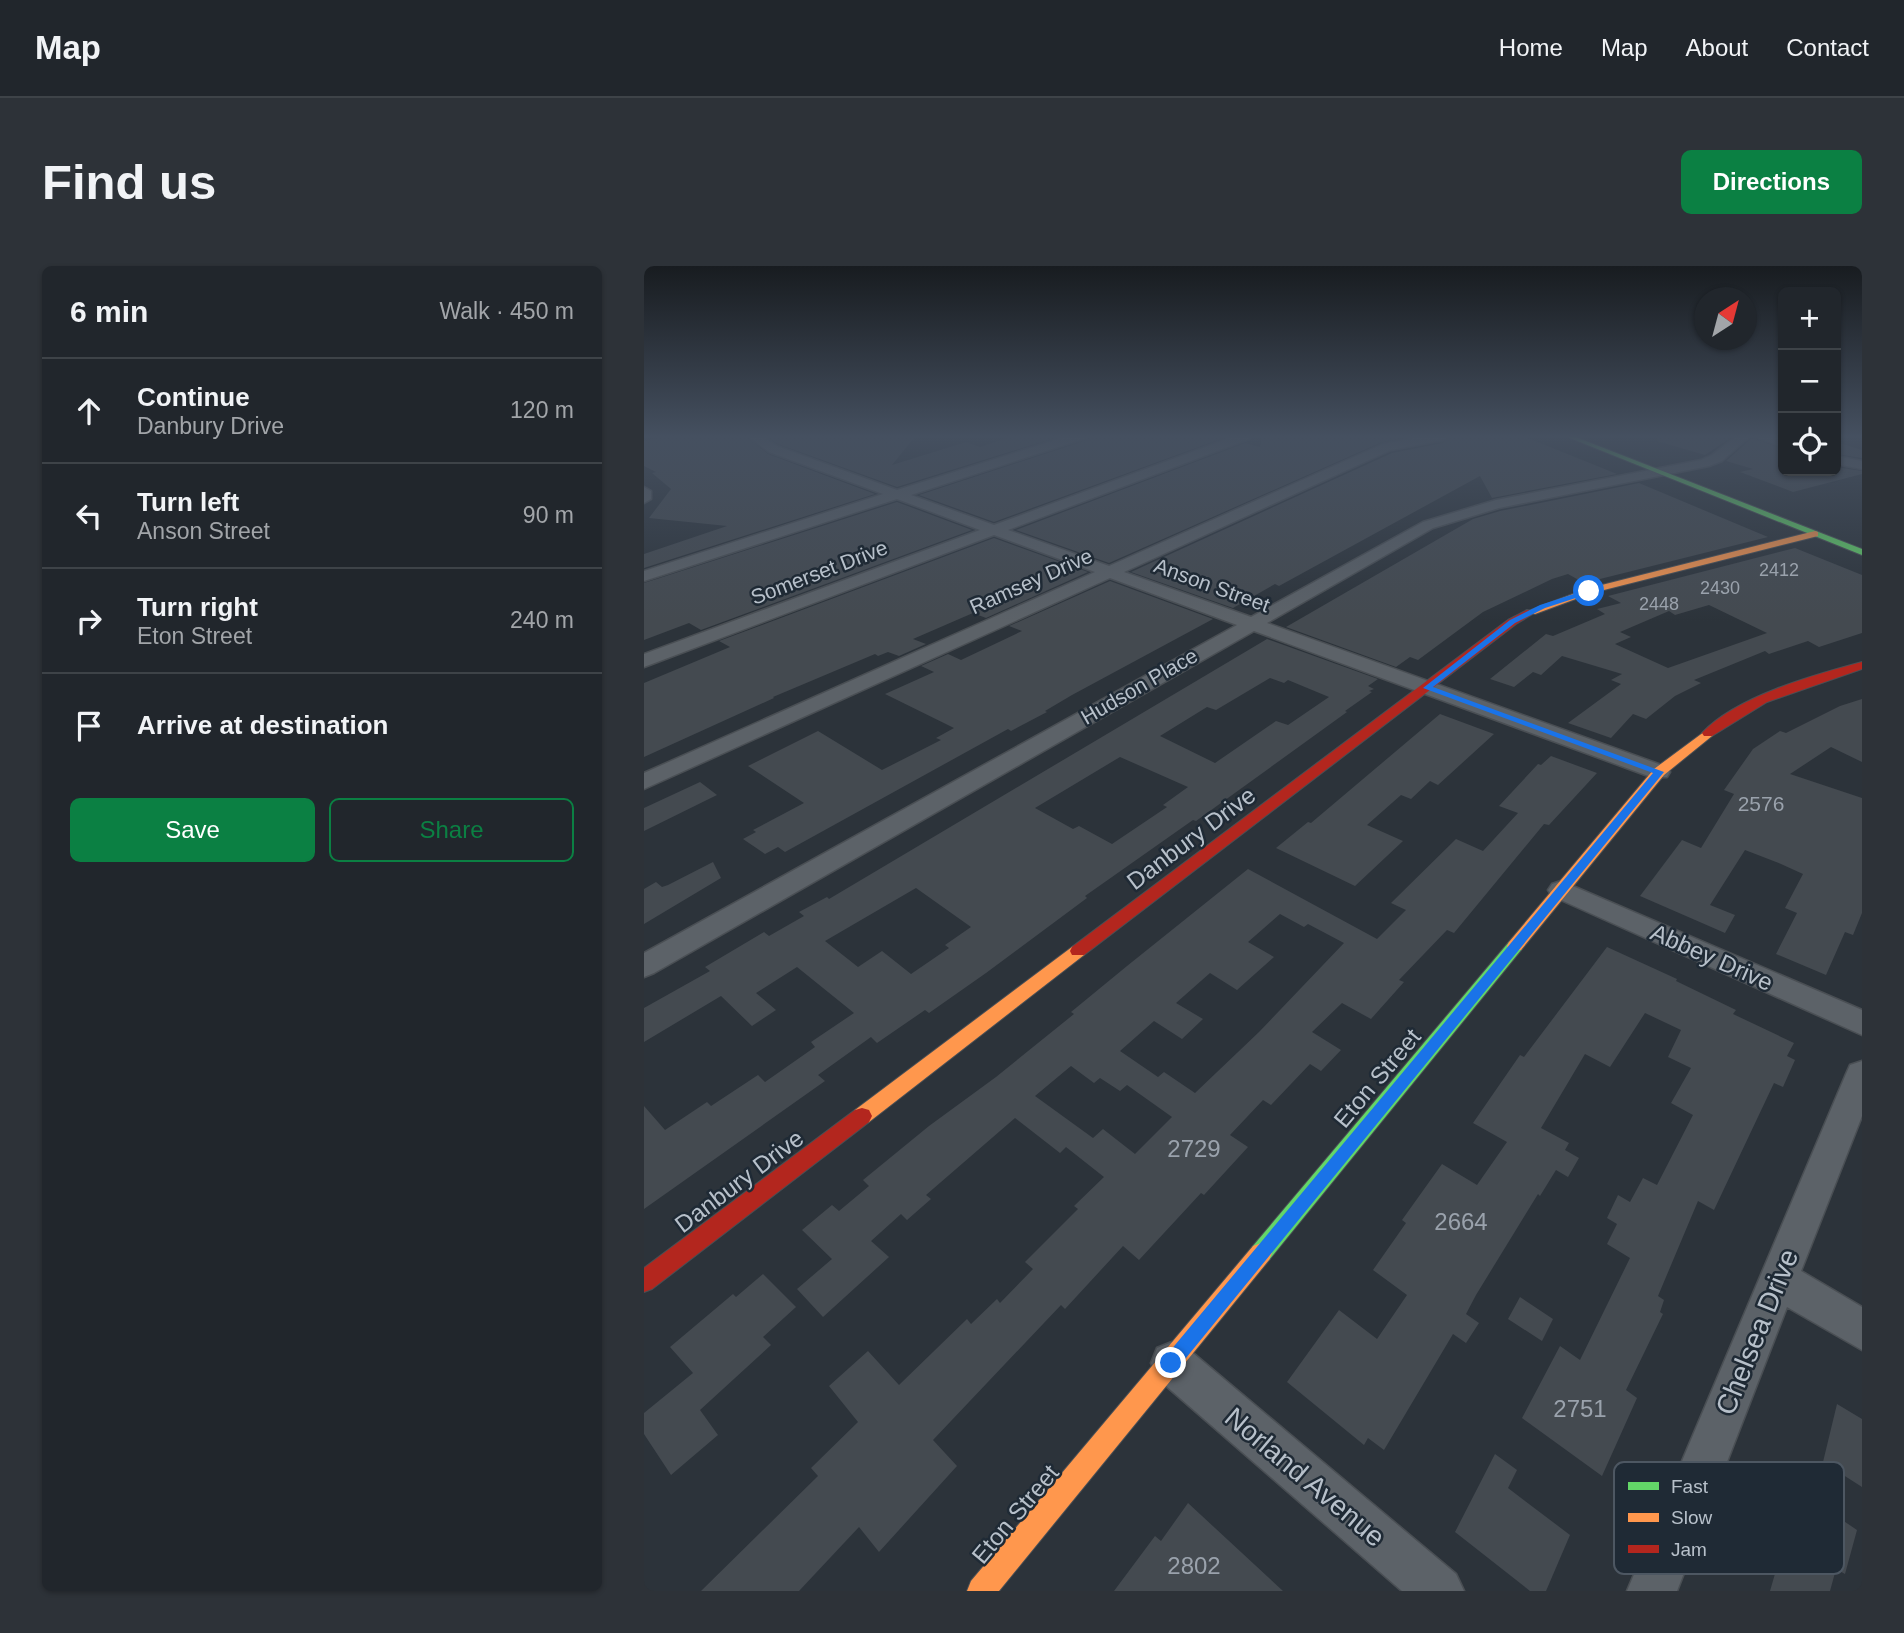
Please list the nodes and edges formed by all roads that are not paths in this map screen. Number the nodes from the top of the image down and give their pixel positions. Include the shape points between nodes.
1 (886, 498) edge
2 (903, 498) edge
3 (1078, 498) edge
4 (1272, 498) edge
5 (1528, 498) edge
6 (1725, 498) edge
7 (991, 530) junction
8 (1815, 534) junction
9 (1862, 552) edge
10 (1107, 571) junction
11 (644, 576) edge
12 (1251, 623) junction
13 (644, 661) edge
14 (1862, 664) edge
15 (1427, 688) junction
16 (1659, 772) junction
17 (644, 782) edge
18 (1561, 890) junction
19 (644, 967) edge
20 (1862, 1023) edge
21 (1862, 1073) edge
22 (1779, 1280) junction
23 (644, 1281) edge
24 (1862, 1330) edge
25 (1171, 1363) junction
26 (1705, 1462) edge
27 (1659, 1574) edge
28 (981, 1591) edge
29 (1439, 1591) edge
30 (1652, 1591) edge

1 - 11 street
2 - 7 street, Anson Street
3 - 7 street, Somerset Drive
4 - 10 street, Ramsey Drive
5 - 12 street, Hudson Place via 1427,525
6 - 8 street
7 - 10 street, Anson Street
7 - 13 street, Somerset Drive
8 - 9 street
8 - 15 street, Danbury Drive via 1543,606 1512,622
10 - 12 street, Anson Street
10 - 17 street, Ramsey Drive
12 - 15 street, Anson Street
12 - 19 street, Hudson Place
14 - 16 street, Eton Street via 1733,712
15 - 16 street, Anson Street
15 - 23 street, Danbury Drive
16 - 18 street, Eton Street
18 - 20 street, Abbey Drive
18 - 25 street, Eton Street
21 - 22 street, Chelsea Drive
22 - 24 street
22 - 26 street, Chelsea Drive
25 - 28 street, Eton Street
25 - 29 street, Norland Avenue
27 - 30 street, Chelsea Drive

